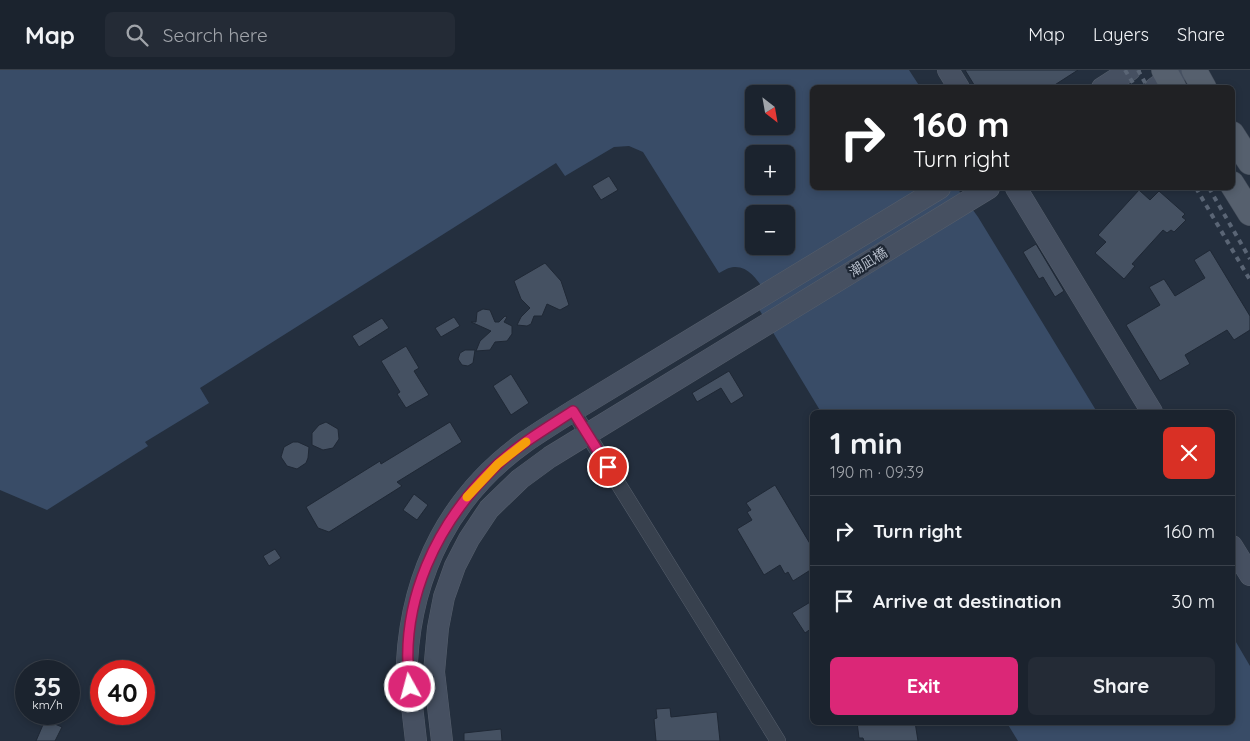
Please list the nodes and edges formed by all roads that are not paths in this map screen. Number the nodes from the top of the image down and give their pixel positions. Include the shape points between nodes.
1 (948, 70) edge
2 (1130, 70) edge
3 (1194, 70) edge
4 (957, 85) edge
5 (1107, 85) edge
6 (1202, 85) edge
7 (1235, 139) edge
8 (1250, 162) edge
9 (1235, 189) edge
10 (937, 190) edge
11 (986, 190) edge
12 (1017, 190) edge
13 (1250, 213) edge
14 (1151, 410) edge
15 (573, 411) junction
16 (588, 434) junction
17 (1235, 551) edge
18 (1250, 575) edge
19 (416, 741) edge
20 (442, 741) edge
21 (778, 741) edge

1 - 4 street
2 - 5 street
3 - 6 main road
7 - 8 main road
9 - 13 main road
10 - 15 street, 潮凪橋
11 - 16 street, 潮凪橋
12 - 14 street
15 - 16 street
15 - 19 street, 潮凪橋 via 524,443 468,494 447,524 431,556 417,592 407,664
16 - 20 street, 潮凪橋 via 520,479 489,509 455,566 438,628 434,672
16 - 21 street
17 - 18 street

